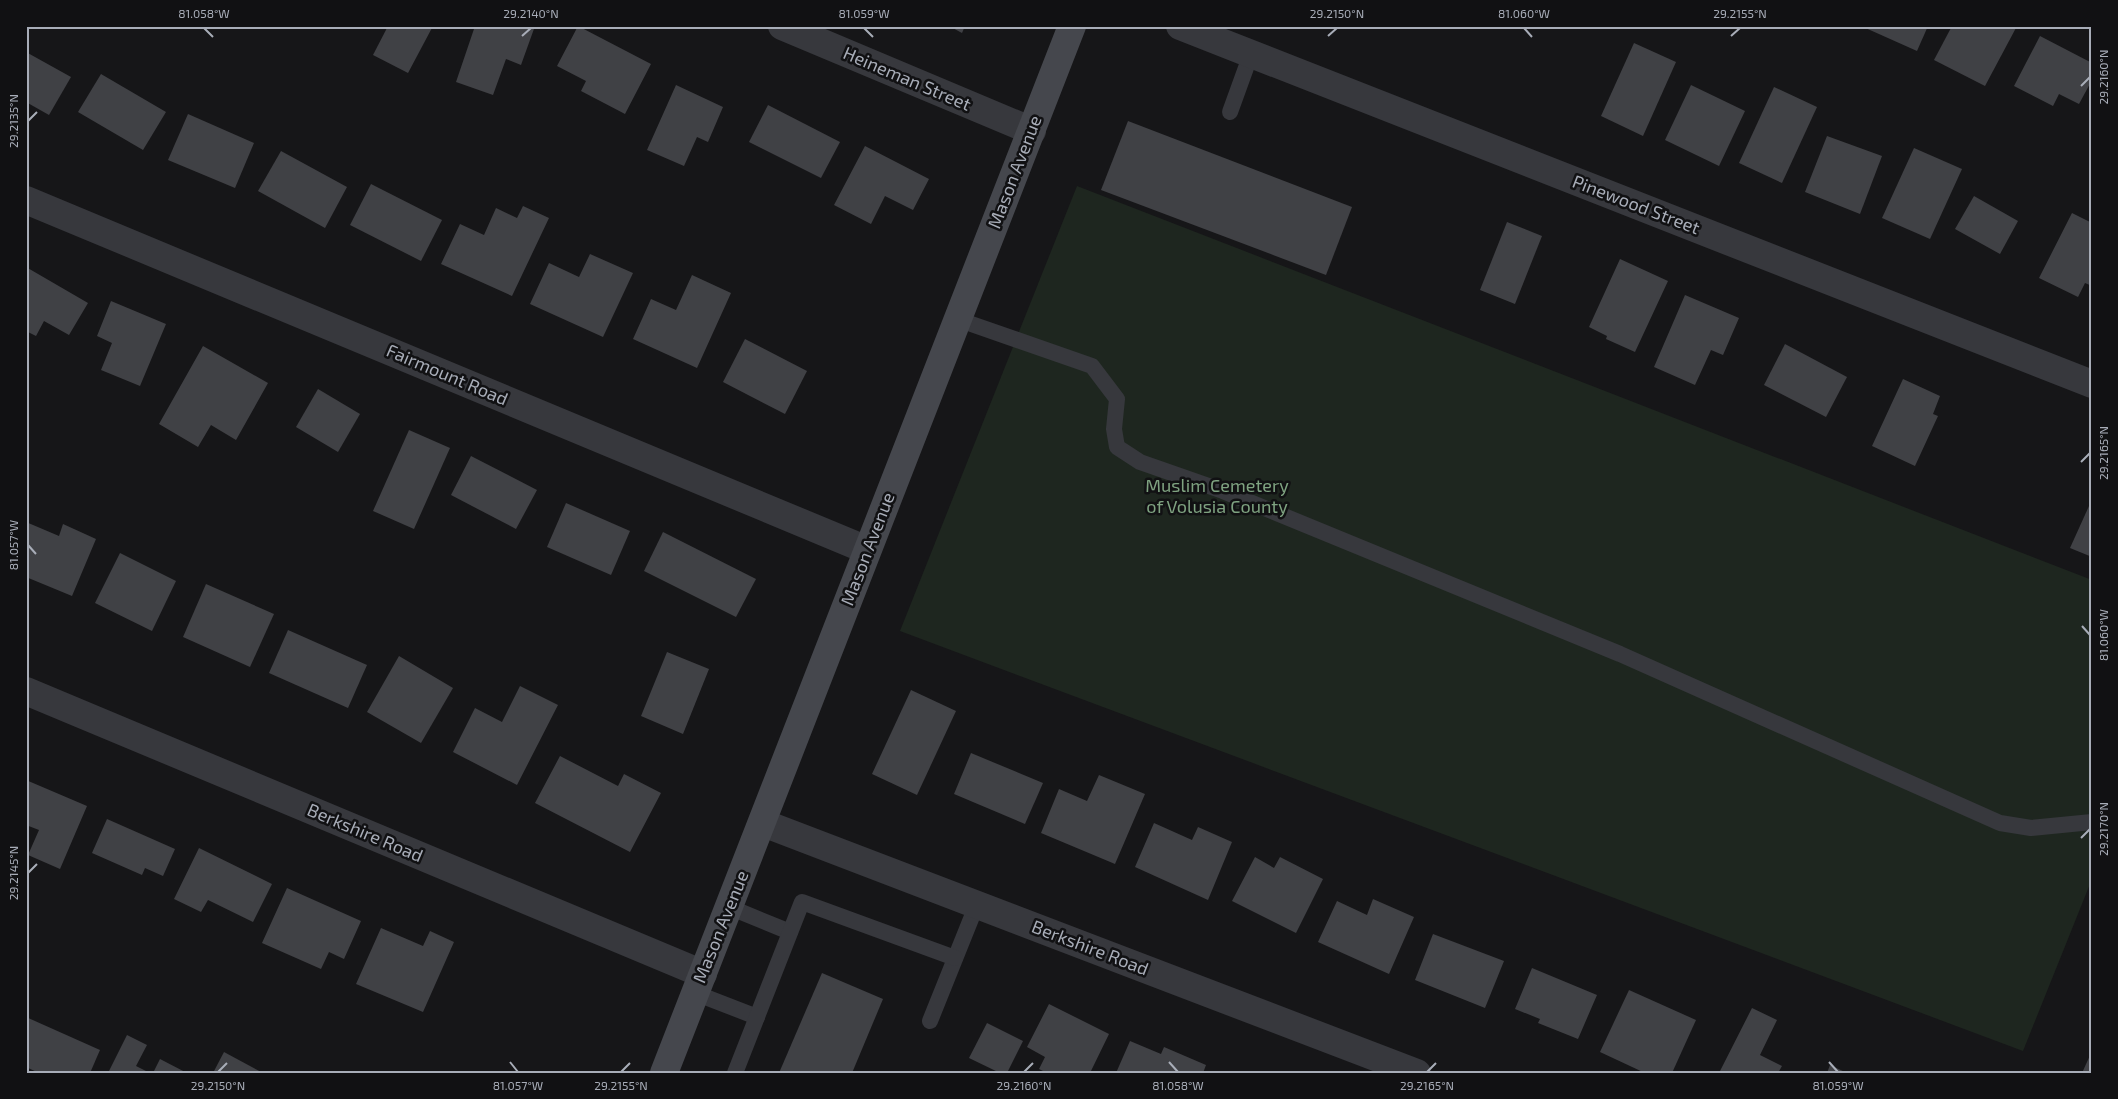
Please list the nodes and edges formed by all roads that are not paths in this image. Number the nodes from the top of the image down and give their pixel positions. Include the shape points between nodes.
1 (782, 26) edge
2 (1072, 26) edge
3 (1180, 26) edge
4 (813, 32) edge
5 (1251, 54) junction
6 (1230, 112) dead end
7 (1032, 131) junction
8 (26, 200) edge
9 (957, 319) junction
10 (2092, 384) edge
11 (867, 550) junction
12 (26, 691) edge
13 (2092, 822) edge
14 (763, 823) junction
15 (977, 904) junction
16 (729, 907) junction
17 (790, 932) junction
18 (955, 958) junction
19 (699, 984) junction
20 (757, 1017) junction
21 (930, 1021) dead end
22 (664, 1073) edge
23 (735, 1073) edge
24 (1417, 1073) edge

1 - 4 street, Heineman Street
2 - 7 main road, Mason Avenue
3 - 5 street, Pinewood Street
4 - 7 street, Heineman Street
5 - 6 lane
5 - 10 street, Pinewood Street
7 - 9 main road, Mason Avenue
8 - 11 street, Fairmount Road
9 - 11 main road, Mason Avenue
9 - 13 lane via 1092,366 1116,399 1114,429 1117,447 1140,462 1232,494 1620,654 2000,823 2031,828
11 - 14 main road, Mason Avenue
12 - 19 street, Berkshire Road
14 - 15 street, Berkshire Road
14 - 16 main road, Mason Avenue
15 - 18 lane
15 - 24 street, Berkshire Road
16 - 17 lane
16 - 19 main road, Mason Avenue
17 - 18 lane via 802,902
17 - 20 lane
18 - 21 lane
19 - 20 lane
19 - 22 main road, Mason Avenue
20 - 23 lane

